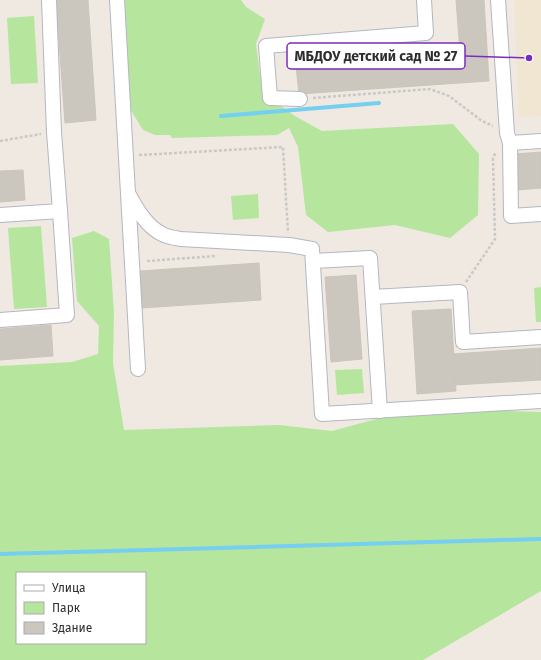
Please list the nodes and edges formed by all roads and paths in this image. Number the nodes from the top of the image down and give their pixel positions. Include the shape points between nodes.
1 (49, 0) edge
2 (117, 0) edge
3 (424, 0) edge
4 (498, 0) edge
5 (300, 99) joint
6 (54, 132) junction
7 (508, 138) junction
8 (0, 141) edge
9 (541, 141) edge
10 (126, 156) junction
11 (128, 193) junction
12 (60, 211) junction
13 (541, 214) edge
14 (0, 215) edge
15 (289, 245) junction
16 (313, 261) junction
17 (460, 292) junction
18 (373, 297) junction
19 (0, 320) edge
20 (541, 337) edge
21 (138, 369) dead end
22 (541, 401) edge
23 (380, 411) junction

1 - 6 street
2 - 10 street
3 - 5 street via 426,33 266,46 270,98
4 - 7 street
5 - 7 path via 430,89 449,96
6 - 8 path
6 - 12 street
7 - 9 street
7 - 13 street via 511,216
7 - 17 path via 493,158 495,239
10 - 11 street
10 - 15 path via 283,147
11 - 15 street via 137,210 163,235 181,239
11 - 21 street
12 - 14 street
12 - 19 street via 67,315
15 - 16 street via 312,249
16 - 18 street via 370,258
16 - 23 street via 322,414
17 - 18 street
17 - 20 street via 462,342
18 - 23 street
22 - 23 street

